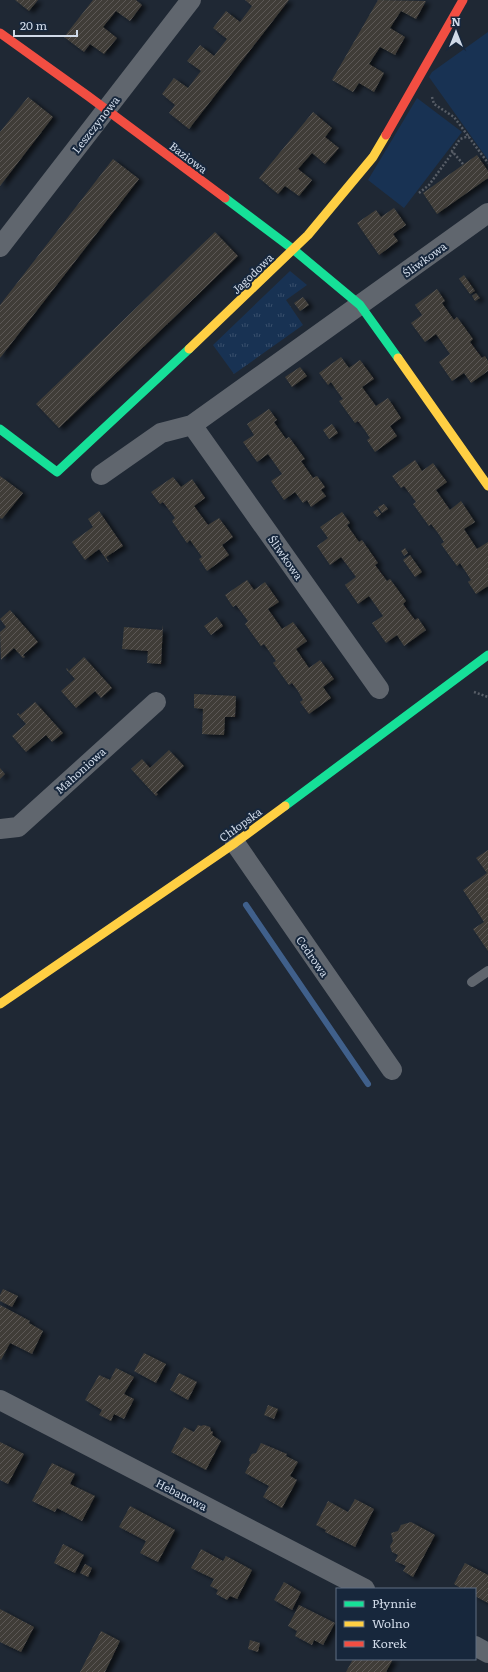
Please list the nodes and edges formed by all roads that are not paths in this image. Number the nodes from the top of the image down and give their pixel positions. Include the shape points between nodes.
1 (191, 0) edge
2 (463, 0) edge
3 (0, 34) edge
4 (106, 110) junction
5 (488, 213) edge
6 (0, 247) edge
7 (294, 250) junction
8 (360, 305) junction
9 (192, 425) junction
10 (0, 429) edge
11 (101, 475) dead end
12 (488, 486) edge
13 (488, 655) edge
14 (379, 689) dead end
15 (156, 702) dead end
16 (0, 829) edge
17 (235, 843) junction
18 (488, 971) edge
19 (472, 982) dead end
20 (0, 1004) edge
21 (392, 1070) dead end
22 (0, 1400) edge
23 (363, 1588) edge
24 (476, 1647) edge
25 (488, 1653) edge

1 - 4 street, Leszczynowa
2 - 7 street, Jagodowa via 373,157
3 - 4 street, Baziowa
4 - 6 street, Leszczynowa
4 - 7 street, Baziowa
5 - 8 street, Śliwkowa
7 - 8 street, Baziowa
7 - 10 street, Jagodowa via 57,472
8 - 9 street, Śliwkowa
8 - 12 street
9 - 11 street, Śliwkowa via 161,433
9 - 14 street, Śliwkowa
13 - 17 street, Chłopska
15 - 16 street, Mahoniowa via 18,827
17 - 20 street, Chłopska
17 - 21 street, Cedrowa
18 - 19 lane
22 - 23 street, Hebanowa
24 - 25 street

